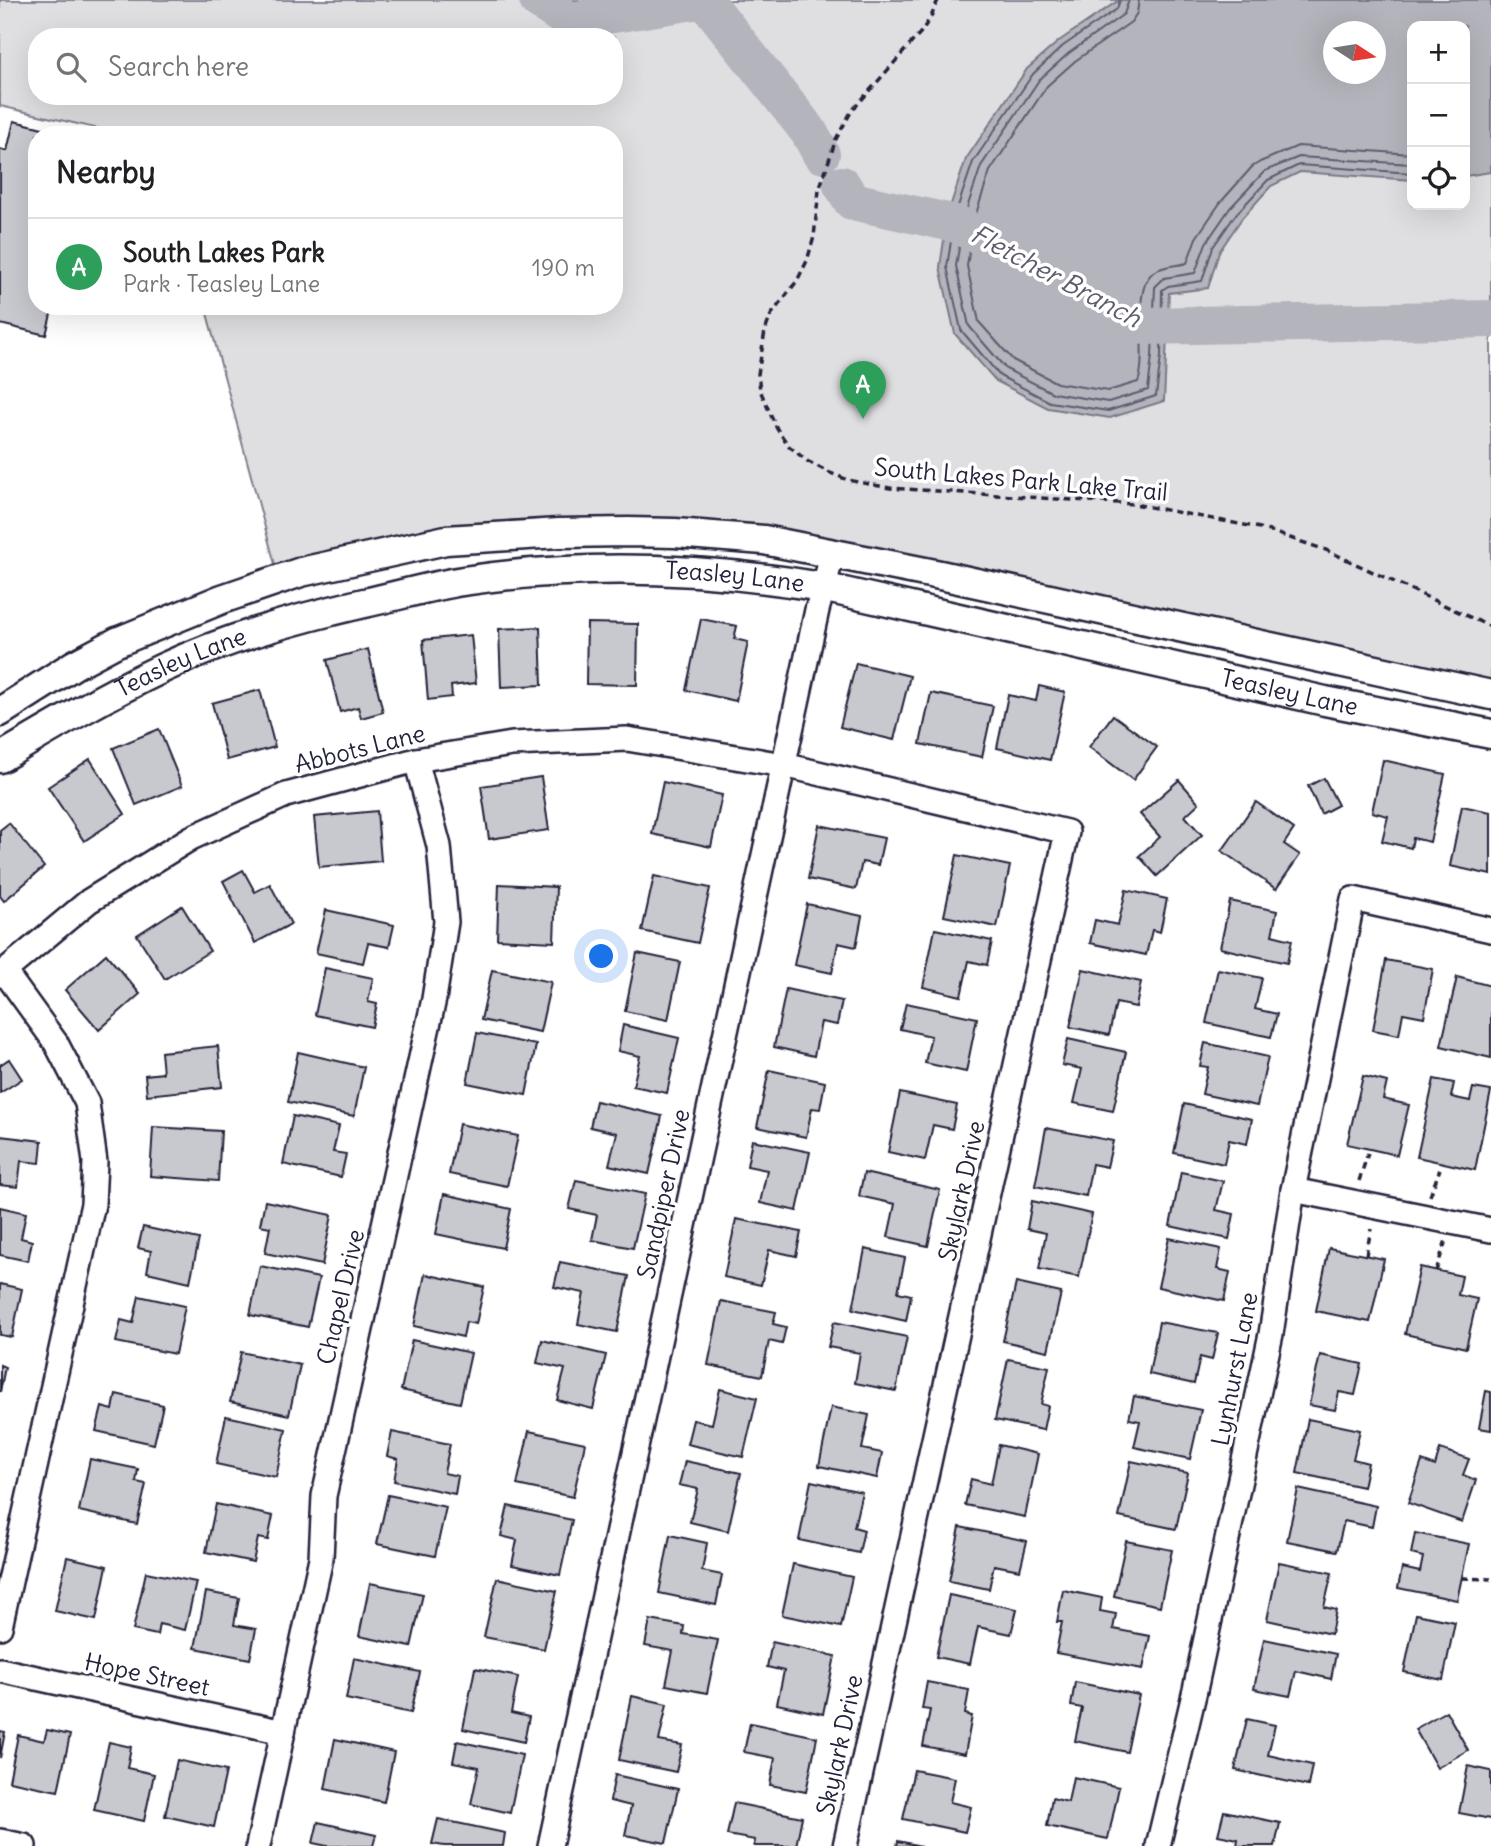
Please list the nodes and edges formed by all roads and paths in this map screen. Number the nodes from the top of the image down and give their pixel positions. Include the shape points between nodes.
1 (938, 0) edge
2 (833, 553) junction
3 (822, 587) junction
4 (1491, 627) edge
5 (1491, 695) edge
6 (0, 712) edge
7 (1491, 734) edge
8 (0, 758) edge
9 (416, 760) junction
10 (784, 765) junction
11 (1491, 930) edge
12 (2, 973) edge
13 (1368, 1153) dead end
14 (1440, 1169) dead end
15 (1293, 1190) junction
16 (1357, 1190) dead end
17 (1428, 1205) dead end
18 (1372, 1223) dead end
19 (1491, 1230) edge
20 (1446, 1238) dead end
21 (1366, 1255) dead end
22 (1436, 1271) dead end
23 (1462, 1577) dead end
24 (1491, 1579) edge
25 (0, 1627) edge
26 (0, 1670) edge
27 (283, 1732) junction
28 (0, 1841) edge
29 (24, 1846) edge
30 (258, 1846) edge
31 (550, 1846) edge
32 (845, 1846) edge
33 (1158, 1846) edge

1 - 4 path, South Lakes Park Lake Trail via 920,32 851,111 836,139 819,190 807,261 765,331 760,390 789,446 828,472 890,488 1121,503 1260,528 1326,550
2 - 3 street, Sandpiper Drive
2 - 5 main road, Teasley Lane
2 - 6 main road, Teasley Lane via 764,540 628,532 446,540 408,547 301,572 150,627 74,665
3 - 7 main road, Teasley Lane
3 - 8 main road, Teasley Lane via 693,571 598,569 459,582 309,616 235,639 96,702
3 - 10 street, Sandpiper Drive
9 - 10 street, Abbots Lane via 512,744 627,739
9 - 12 street, Abbots Lane via 286,795 191,838 89,901
9 - 27 street, Chapel Drive via 439,846 446,922 434,999 324,1496 321,1558
10 - 31 street, Sandpiper Drive
10 - 32 street, Skylark Drive via 1068,832
11 - 15 street, Lynhurst Lane via 1353,899
12 - 25 street via 56,1043 87,1103 95,1162 93,1204
13 - 16 path
14 - 17 path
15 - 19 street
15 - 33 street, Lynhurst Lane via 1271,1334
18 - 21 path
20 - 22 path
23 - 24 path
26 - 27 street, Hope Street
27 - 30 street, Chapel Drive
28 - 29 street

